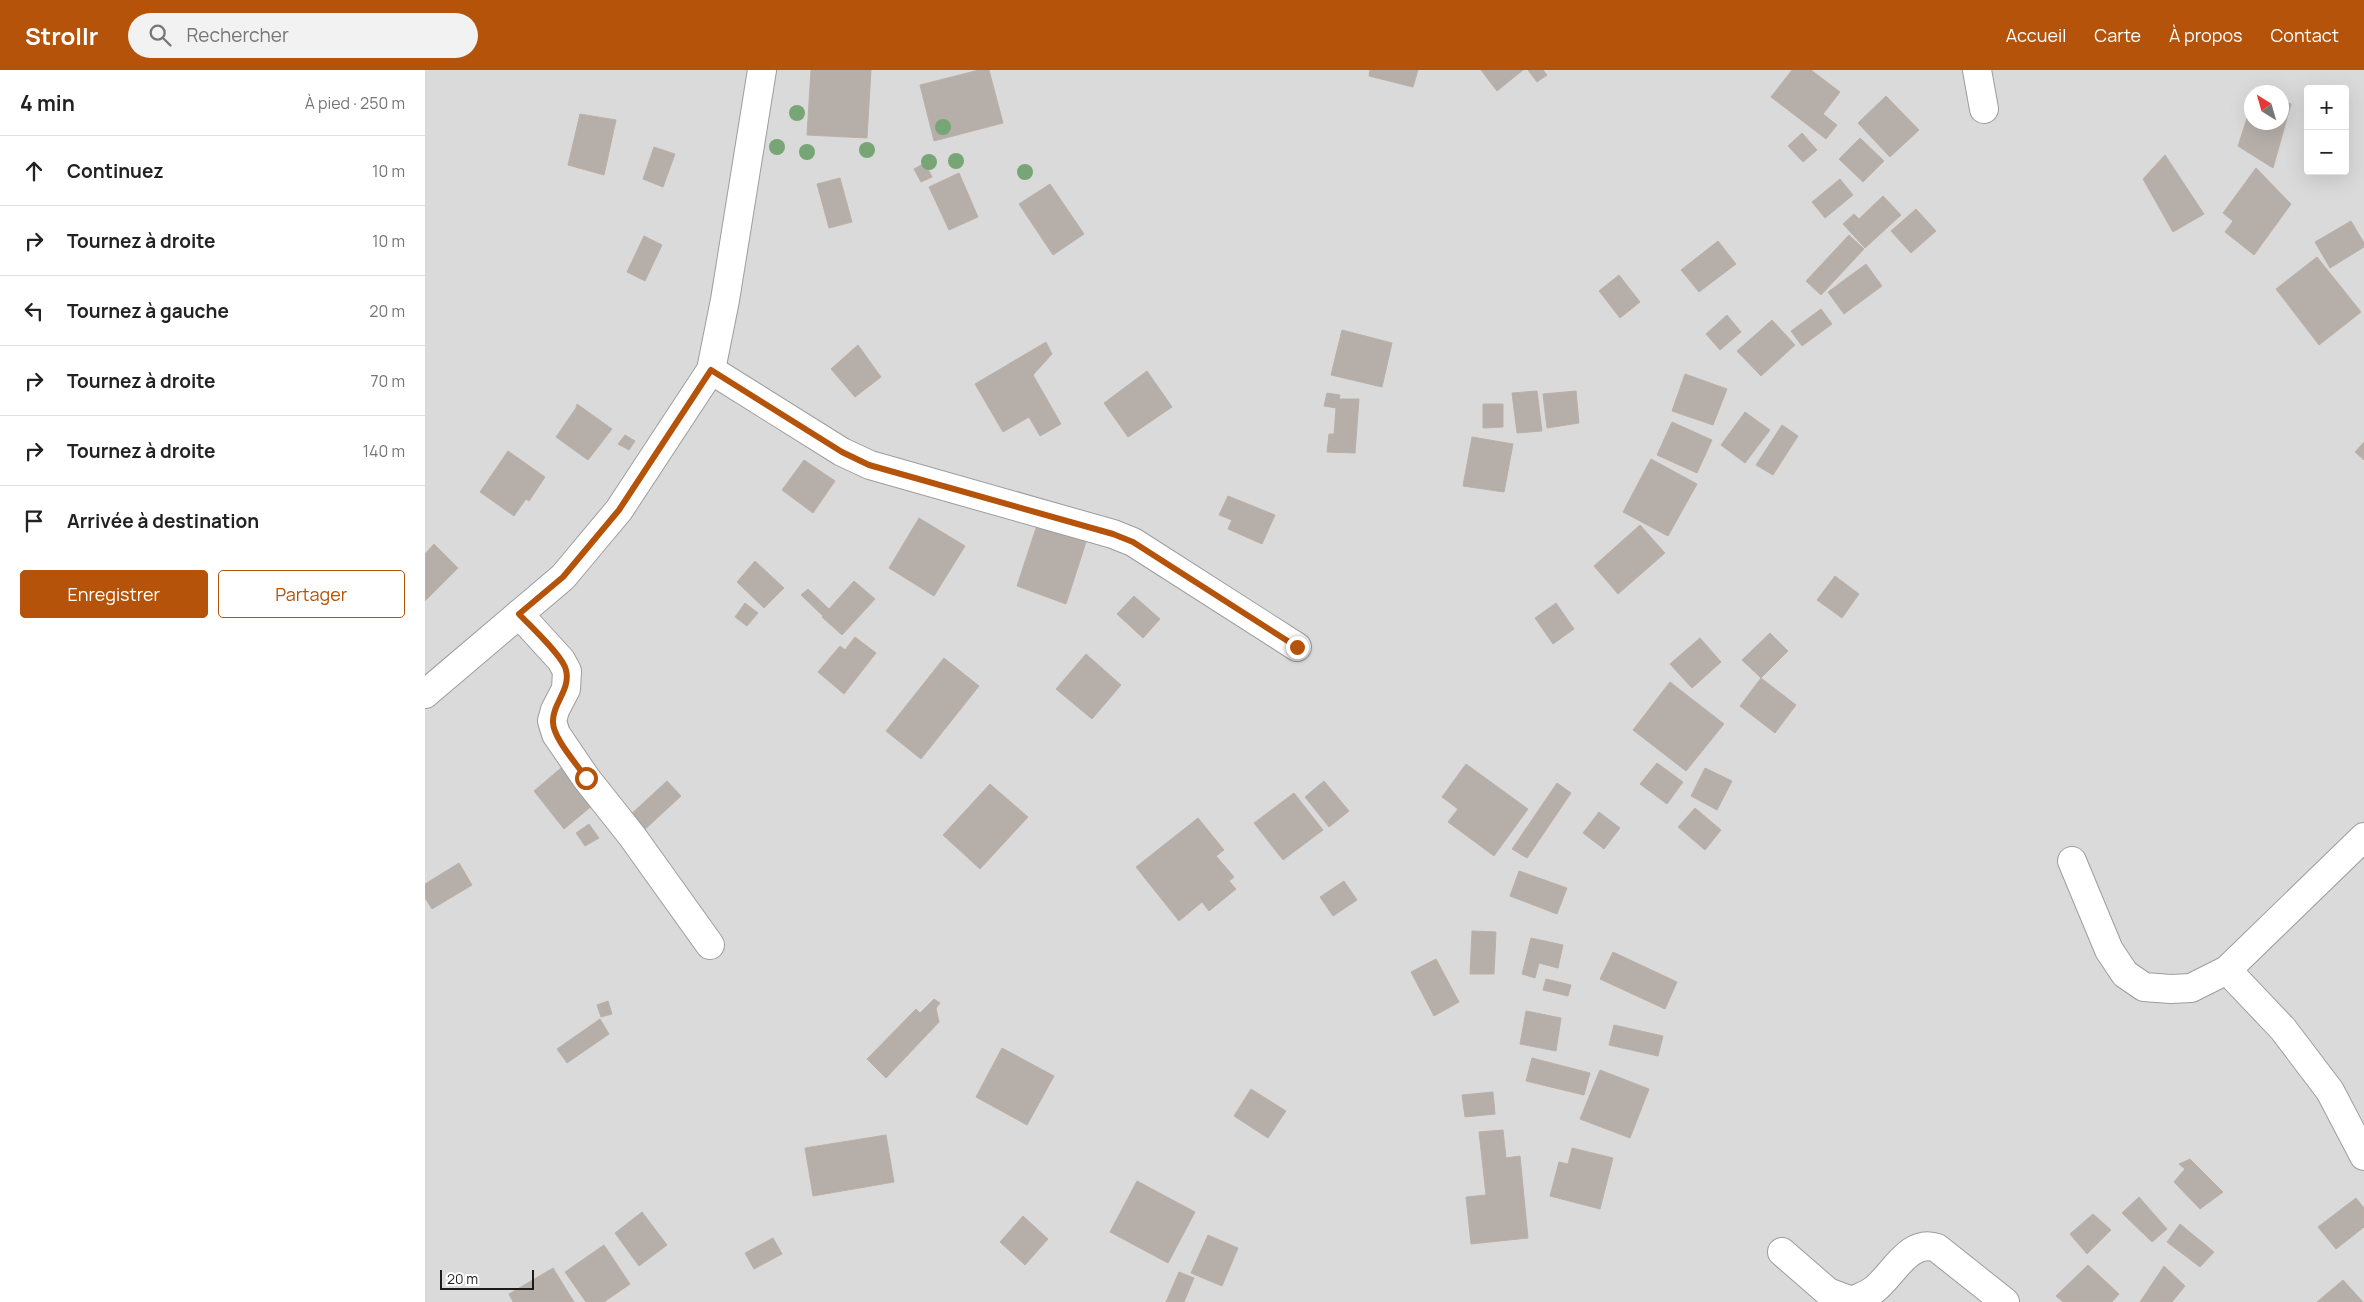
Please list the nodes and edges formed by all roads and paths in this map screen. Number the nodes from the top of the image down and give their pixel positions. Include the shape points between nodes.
1 (762, 70) edge
2 (1977, 70) edge
3 (1984, 109) dead end
4 (711, 370) junction
5 (519, 614) junction
6 (1297, 647) dead end
7 (425, 694) edge
8 (2364, 837) edge
9 (2072, 862) dead end
10 (710, 945) dead end
11 (2227, 970) junction
12 (2364, 1156) edge
13 (1782, 1252) dead end
14 (2005, 1302) edge

1 - 4 street
2 - 3 street
4 - 5 street via 619,510 563,577
4 - 6 street via 842,452 869,465 1133,542
5 - 7 street
5 - 10 street via 567,671 565,689 552,721 556,734
8 - 11 street
9 - 11 street via 2109,950 2125,974 2144,987 2171,989 2191,988
11 - 12 street via 2283,1029 2330,1091
13 - 14 street via 1829,1292 1852,1300 1875,1290 1914,1249 1927,1245 1937,1248

